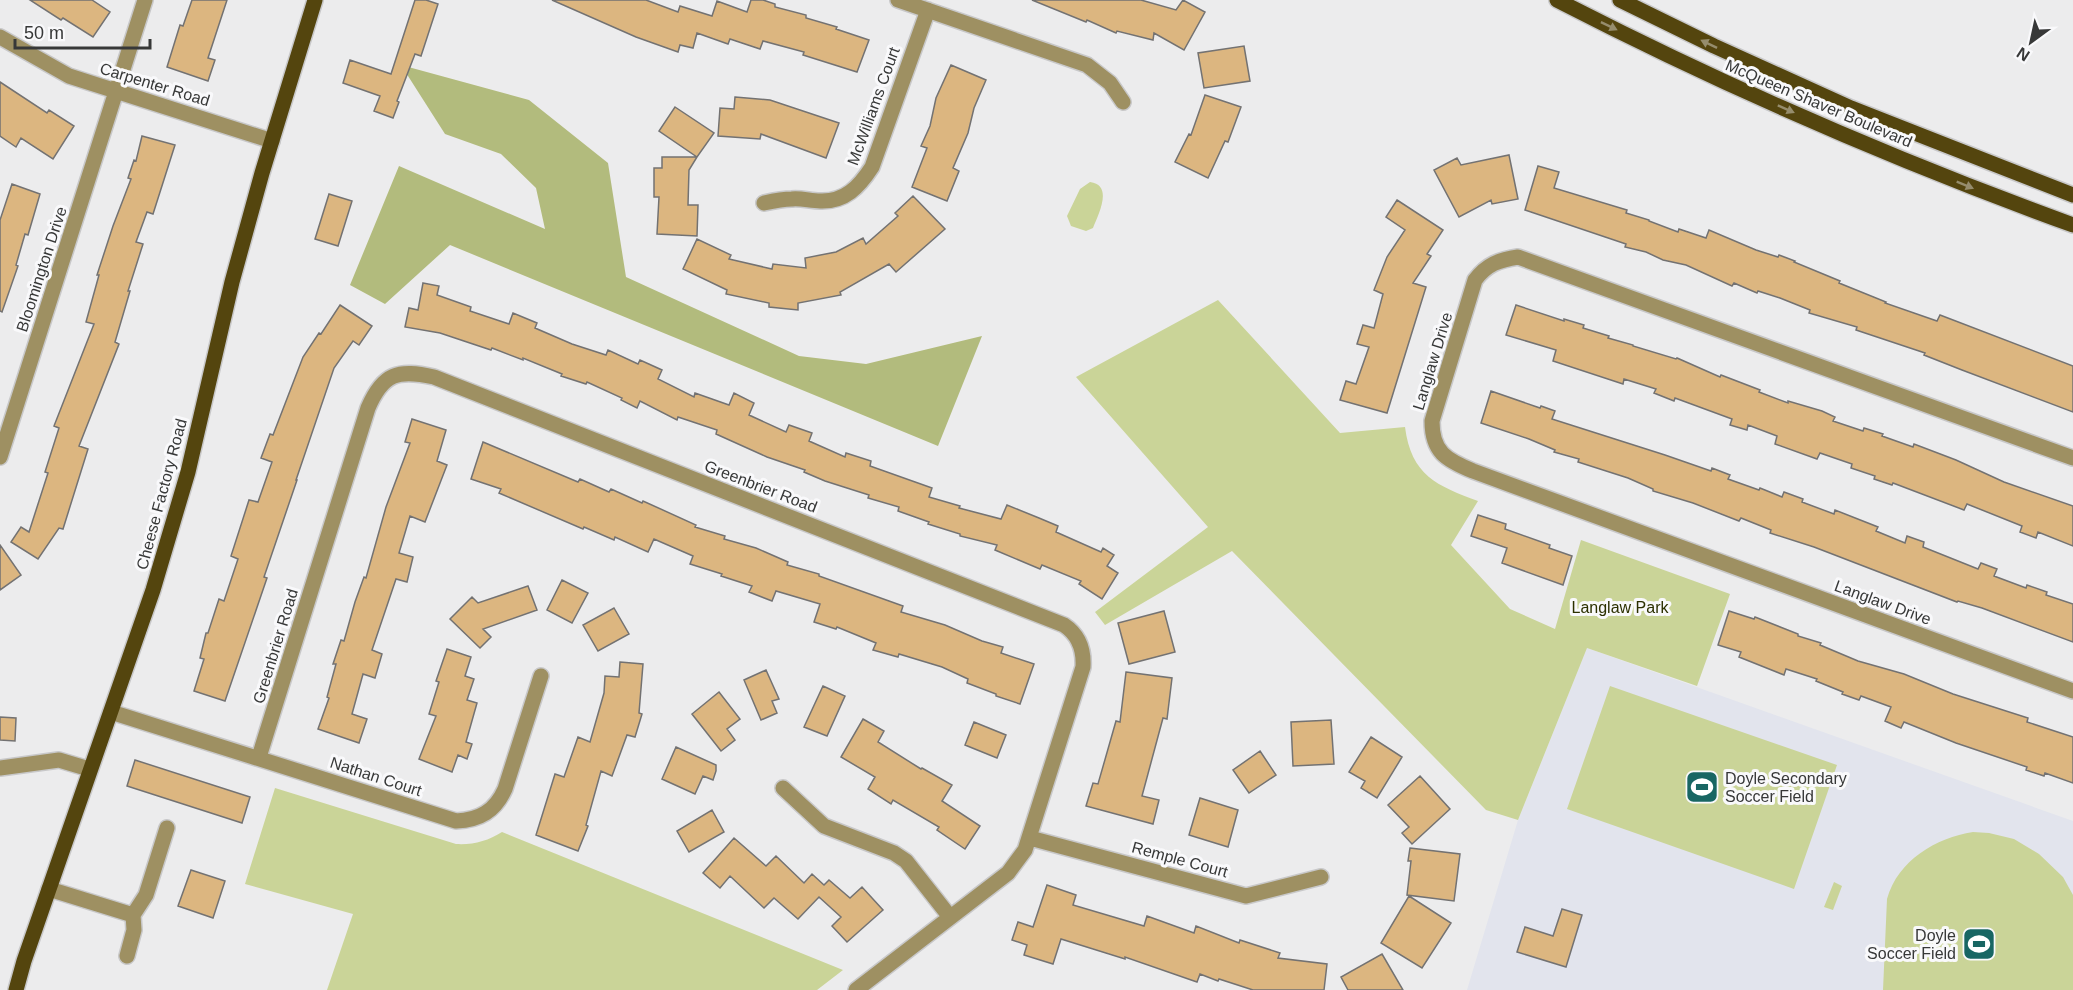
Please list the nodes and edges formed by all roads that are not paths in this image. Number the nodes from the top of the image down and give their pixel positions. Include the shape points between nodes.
1 (145, 0) edge
2 (315, 0) edge
3 (898, 0) edge
4 (1557, 0) edge
5 (1620, 0) edge
6 (928, 10) junction
7 (0, 37) edge
8 (116, 91) junction
9 (1123, 102) dead end
10 (272, 141) junction
11 (2073, 195) edge
12 (764, 203) dead end
13 (2073, 225) edge
14 (0, 457) edge
15 (2073, 458) edge
16 (541, 676) dead end
17 (2073, 691) edge
18 (111, 712) junction
19 (259, 757) junction
20 (0, 768) edge
21 (89, 769) junction
22 (783, 788) dead end
23 (167, 828) dead end
24 (1030, 838) junction
25 (1320, 877) dead end
26 (49, 889) junction
27 (133, 915) junction
28 (950, 917) junction
29 (127, 957) dead end
30 (16, 990) edge
31 (856, 990) edge

1 - 8 street, Bloomington Drive
2 - 10 main road, Cheese Factory Road
3 - 6 street
4 -> 13 main road, McQueen Shaver Boulevard via 1708,75 1833,130 1971,188
11 -> 5 main road, McQueen Shaver Boulevard via 1851,108
6 - 9 street via 1087,65 1110,83
6 - 12 street, McWilliams Court via 872,167 862,184 836,201 791,198
7 - 8 street, Carpenter Road via 60,72
8 - 10 street, Carpenter Road
8 - 14 street, Bloomington Drive
10 - 18 main road, Cheese Factory Road via 232,282 188,472
15 - 17 street, Langlaw Drive via 1518,257 1487,266 1475,280 1432,421 1436,446 1465,468
16 - 19 street, Nathan Court via 505,789 490,811 469,820 456,821
18 - 19 street, Nathan Court
18 - 21 main road, Cheese Factory Road
19 - 24 street, Greenbrier Road via 368,408 389,376 416,372 1072,630 1081,647 1083,667
20 - 21 street via 59,760
21 - 26 main road, Cheese Factory Road
22 - 28 street via 824,826 906,861
23 - 27 street via 146,895
24 - 25 street, Remple Court via 1246,896
24 - 28 street, Greenbrier Road via 1008,873
26 - 27 street
26 - 30 main road, Cheese Factory Road
27 - 29 street via 134,930
28 - 31 street, Greenbrier Road

